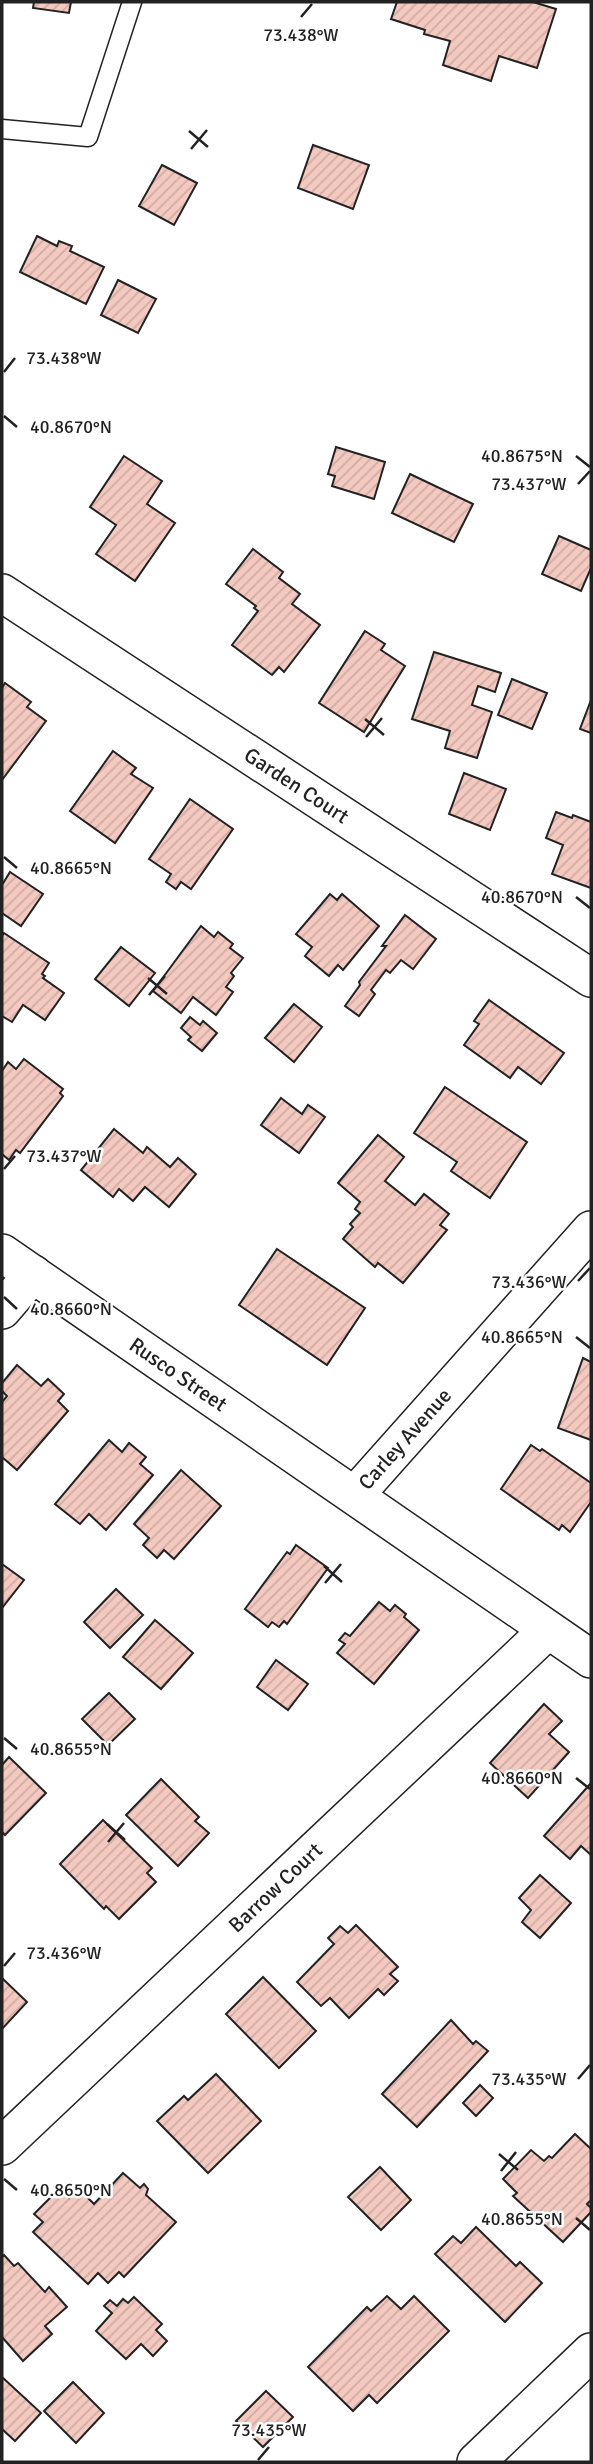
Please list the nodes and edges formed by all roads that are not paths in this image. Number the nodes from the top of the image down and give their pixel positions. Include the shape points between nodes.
1 (132, 2) edge
2 (2, 129) edge
3 (2, 593) edge
4 (591, 978) edge
5 (591, 1230) edge
6 (2, 1253) edge
7 (33, 1274) junction
8 (2, 1310) edge
9 (355, 1495) junction
10 (548, 1630) junction
11 (591, 1658) edge
12 (2, 2146) edge
13 (591, 2352) edge
14 (477, 2462) edge

1 - 2 lane via 88,136
3 - 4 street, Garden Court
5 - 9 street, Carley Avenue
6 - 7 street, Rusco Street
7 - 8 street
7 - 9 street, Rusco Street
9 - 10 street, Carley Avenue
10 - 11 street, Carley Avenue
10 - 12 street, Barrow Court
13 - 14 street

